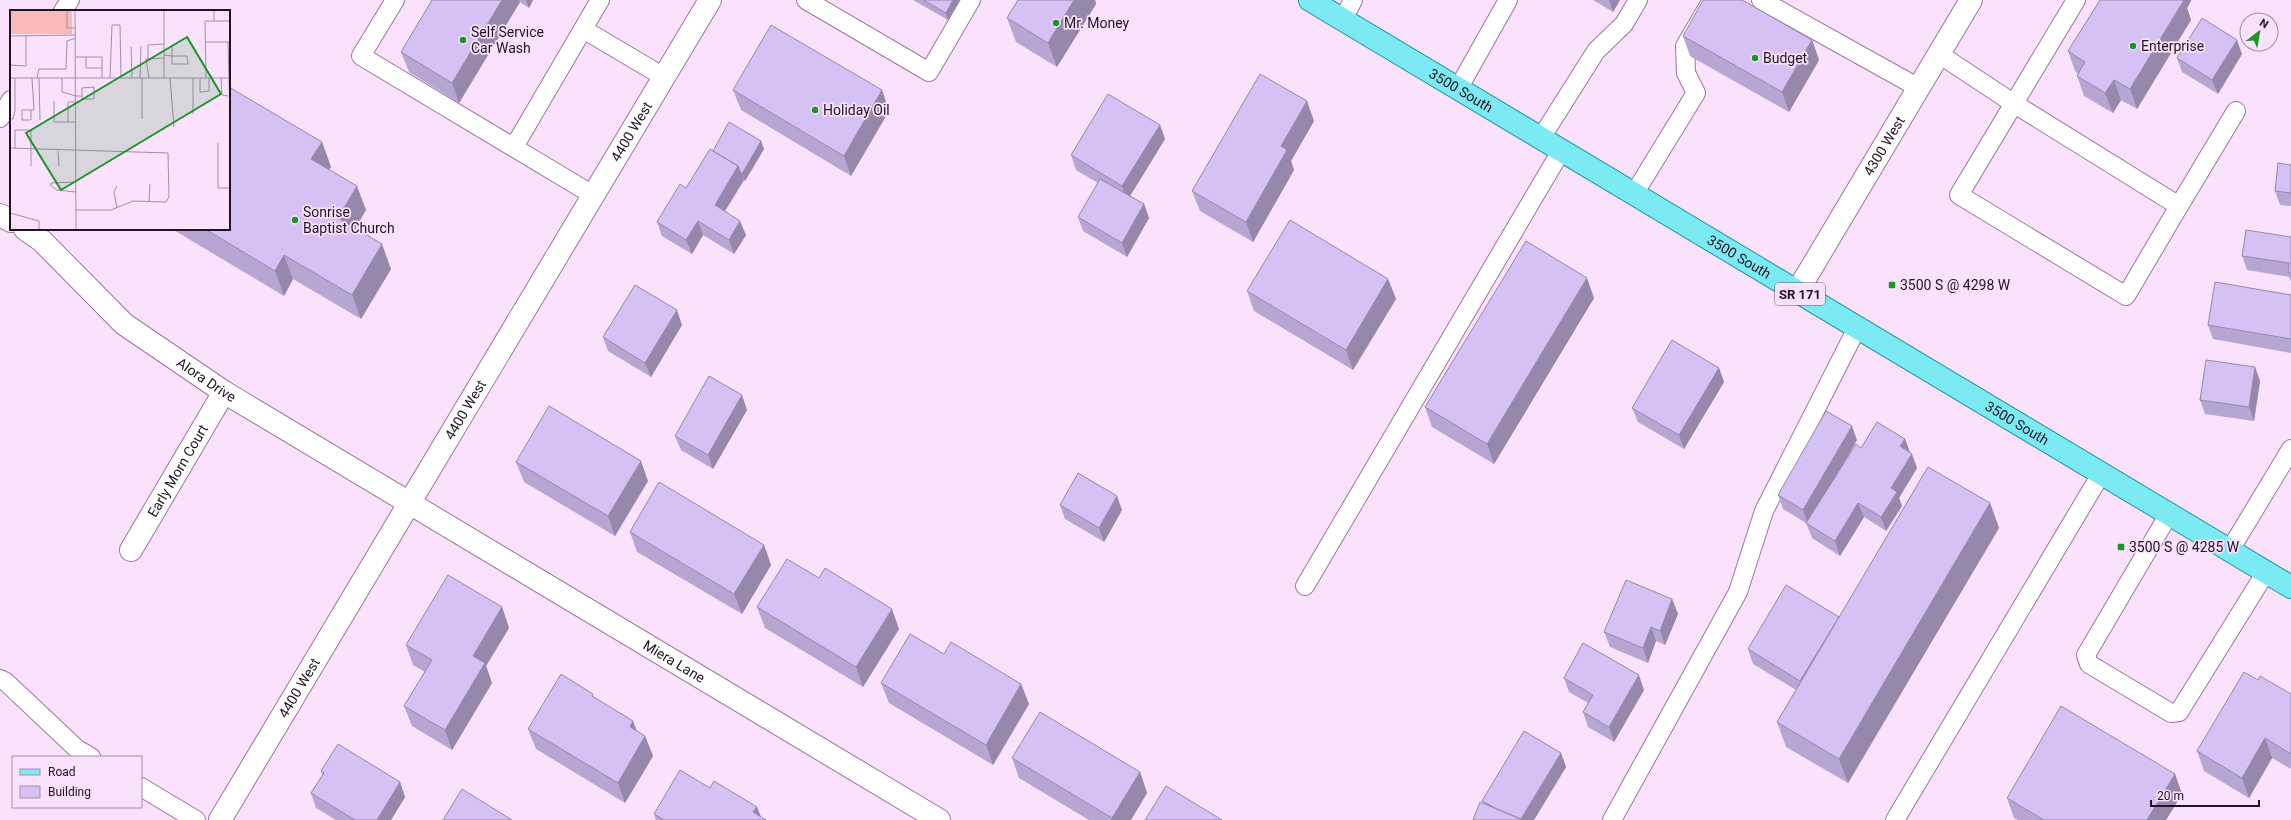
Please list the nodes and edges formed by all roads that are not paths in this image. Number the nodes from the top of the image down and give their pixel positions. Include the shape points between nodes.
1 (70, 0) edge
2 (395, 0) edge
3 (600, 0) edge
4 (710, 0) edge
5 (806, 0) edge
6 (971, 0) edge
7 (1310, 0) edge
8 (1353, 0) edge
9 (1508, 0) edge
10 (1638, 0) edge
11 (1712, 0) edge
12 (1761, 0) edge
13 (1971, 0) edge
14 (2076, 0) edge
15 (64, 10) edge
16 (1343, 19) junction
17 (583, 29) junction
18 (1939, 54) junction
19 (664, 77) junction
20 (1458, 88) junction
21 (1919, 88) junction
22 (10, 102) edge
23 (2013, 103) junction
24 (2236, 111) dead end
25 (0, 118) edge
26 (1540, 138) junction
27 (514, 147) junction
28 (1561, 151) junction
29 (1634, 194) junction
30 (594, 195) junction
31 (2179, 206) junction
32 (0, 215) edge
33 (10, 220) edge
34 (25, 230) edge
35 (1797, 292) junction
36 (1857, 328) junction
37 (224, 392) junction
38 (2291, 448) edge
39 (2101, 474) junction
40 (409, 503) junction
41 (2169, 514) junction
42 (131, 550) dead end
43 (2230, 550) junction
44 (2266, 572) junction
45 (1305, 586) dead end
46 (2291, 587) edge
47 (0, 679) edge
48 (89, 756) edge
49 (142, 788) edge
50 (196, 820) edge
51 (220, 820) edge
52 (939, 820) edge
53 (1612, 820) edge
54 (1895, 820) edge

1 - 15 lane
2 - 27 lane via 361,56
3 - 17 lane
4 - 19 street, 4400 West
5 - 6 lane via 929,72
7 - 16 main road, 3500 South / SR 171
8 - 16 lane
9 - 20 lane
10 - 26 lane via 1624,24 1596,51
11 - 29 lane via 1685,46 1686,73 1696,93
12 - 21 lane
13 - 18 street, 4300 West
14 - 23 lane
16 - 20 main road, 3500 South / SR 171
17 - 19 lane
17 - 27 lane
18 - 21 street, 4300 West
18 - 23 lane
19 - 30 street, 4400 West
20 - 26 main road, 3500 South / SR 171
21 - 35 street, 4300 West
22 - 25 lane
23 - 31 lane
23 - 31 lane via 1959,196 2126,296
24 - 31 lane
26 - 28 main road, 3500 South / SR 171
27 - 30 lane
28 - 29 main road, 3500 South / SR 171
28 - 45 lane
29 - 35 main road, 3500 South / SR 171
30 - 40 street, 4400 West
32 - 33 street
34 - 37 street, Alora Drive via 47,246 124,324
35 - 36 main road, 3500 South / SR 171
36 - 39 main road, 3500 South / SR 171
36 - 53 lane via 1764,511 1738,592
37 - 40 street, Alora Drive
37 - 42 street, Early Morn Court
38 - 43 lane
39 - 41 main road, 3500 South / SR 171
39 - 54 lane
40 - 51 street, 4400 West
40 - 52 street, Miera Lane
41 - 43 main road, 3500 South / SR 171
41 - 44 lane via 2086,655 2089,664 2171,713 2179,712
43 - 44 main road, 3500 South / SR 171
44 - 46 main road, 3500 South / SR 171
47 - 48 lane via 77,748
49 - 50 lane

